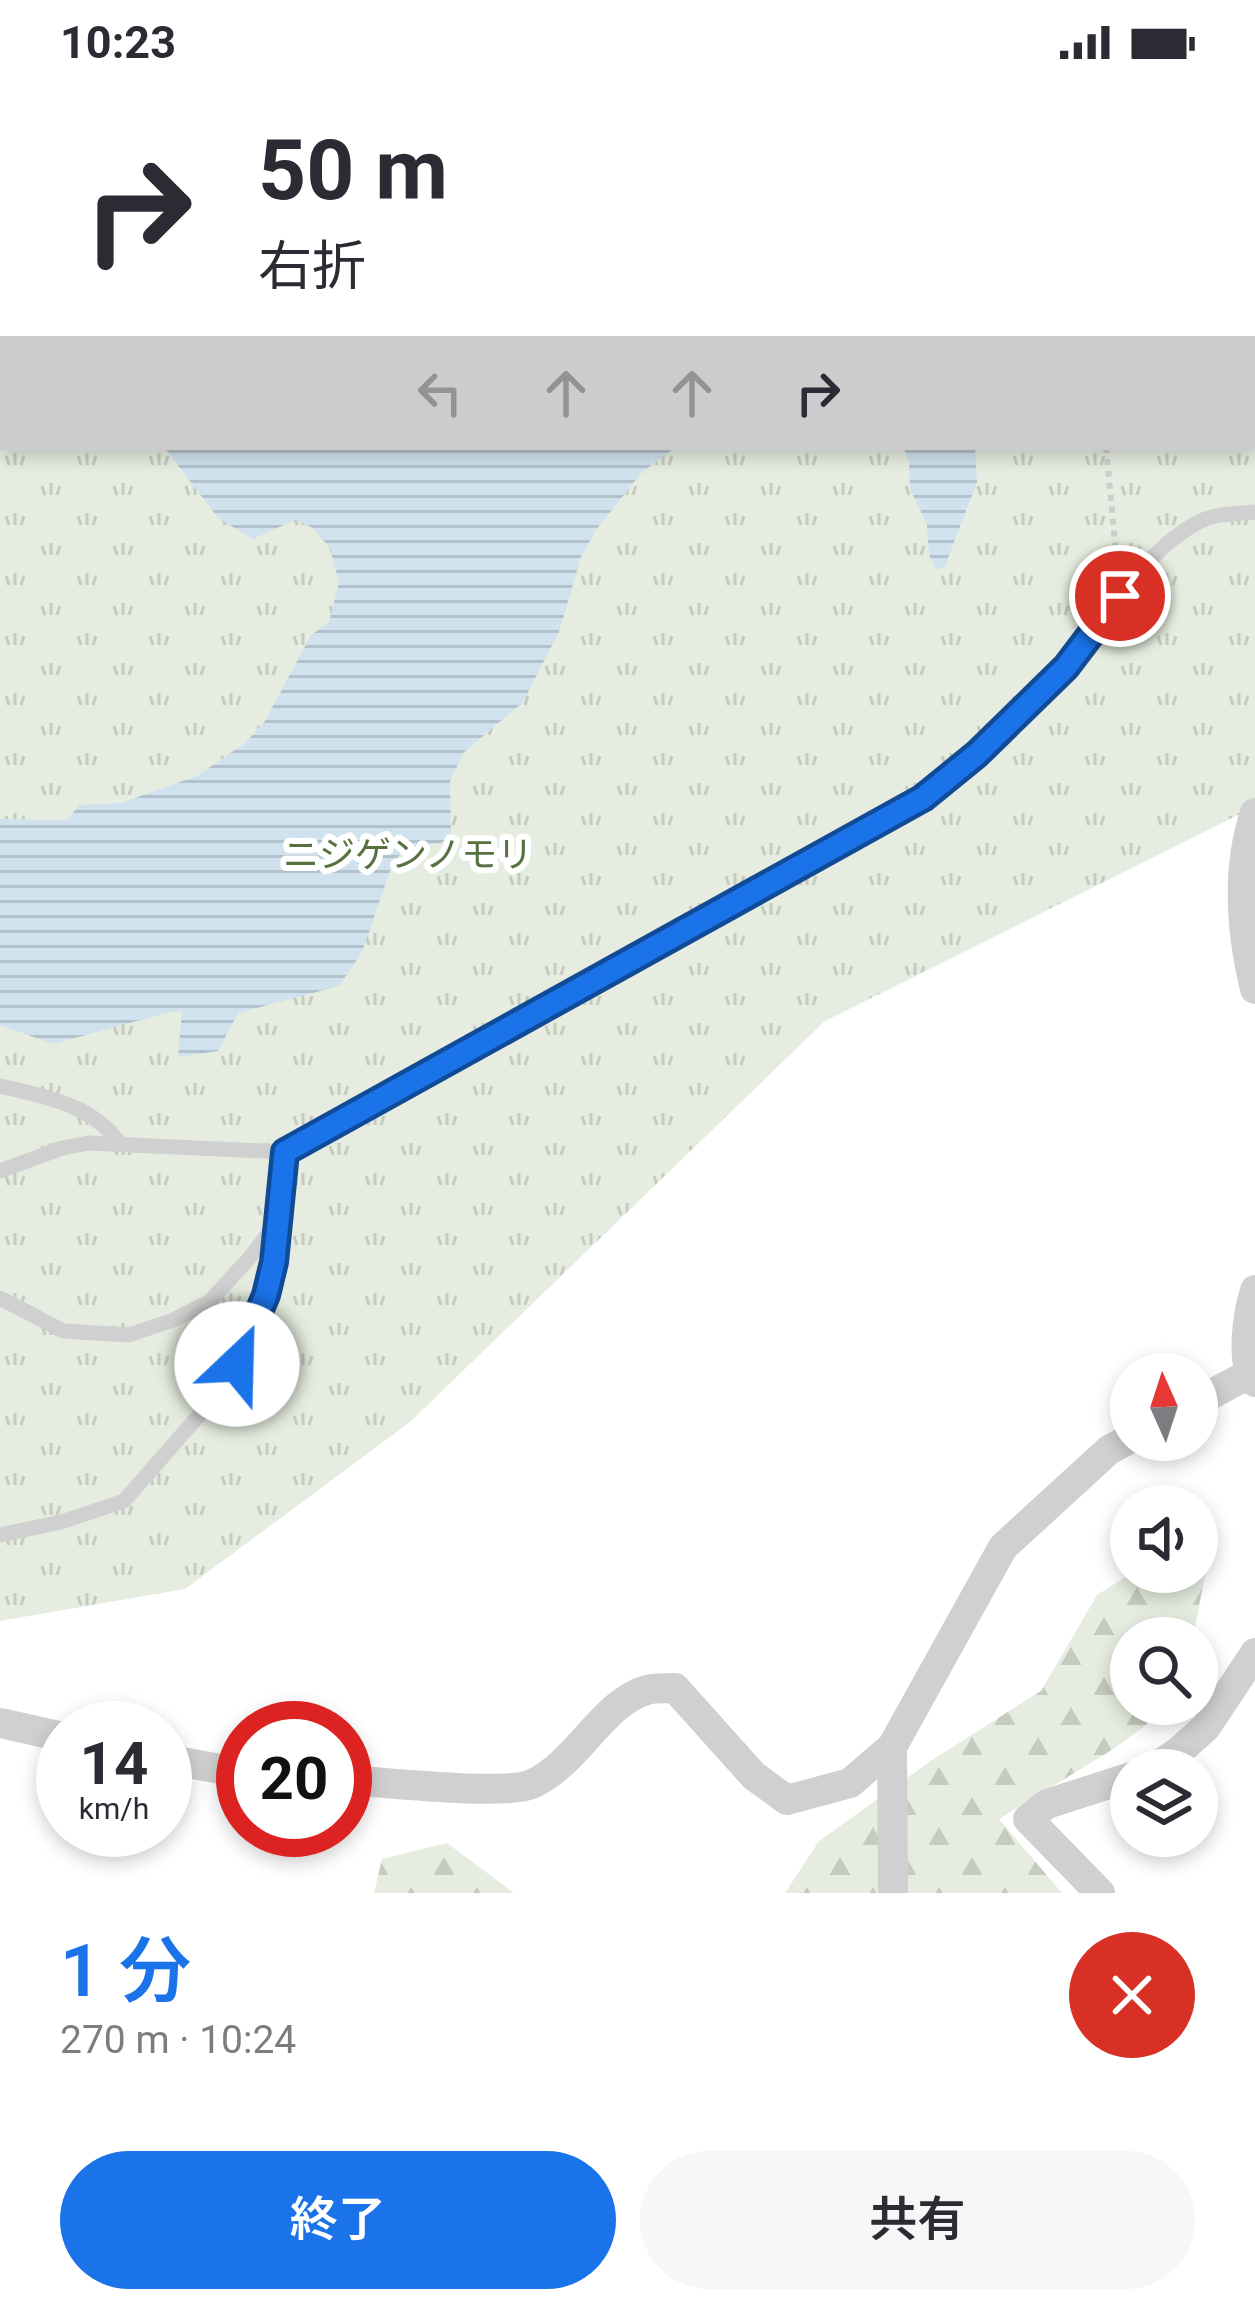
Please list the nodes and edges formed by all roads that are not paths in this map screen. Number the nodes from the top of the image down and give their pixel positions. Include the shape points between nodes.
1 (1255, 512) edge
2 (1255, 813) edge
3 (1255, 989) edge
4 (0, 1087) edge
5 (121, 1144) junction
6 (285, 1152) junction
7 (0, 1171) edge
8 (278, 1220) junction
9 (1255, 1290) edge
10 (0, 1298) edge
11 (1252, 1378) edge
12 (1218, 1393) edge
13 (1110, 1449) edge
14 (0, 1535) edge
15 (1255, 1653) edge
16 (0, 1724) edge
17 (36, 1731) edge
18 (892, 1748) junction
19 (1181, 1749) edge
20 (372, 1782) edge
21 (1110, 1784) edge
22 (893, 1893) edge
23 (1100, 1893) edge

1 - 6 lane via 1205,518 1166,544 1066,667 923,798
2 - 3 street via 1241,889
4 - 5 lane via 74,1107
5 - 6 lane
5 - 7 lane via 62,1148
6 - 8 lane
8 - 10 lane via 209,1302 129,1336 63,1331
8 - 14 lane via 252,1333 175,1445 124,1501
9 - 11 street via 1247,1314
11 - 12 street
13 - 18 street via 1003,1547
15 - 19 street
16 - 17 street
18 - 20 street via 850,1783 787,1800 754,1776 675,1688 647,1689 616,1706 572,1757 530,1786
18 - 22 street
21 - 23 street via 1047,1804 1028,1819

